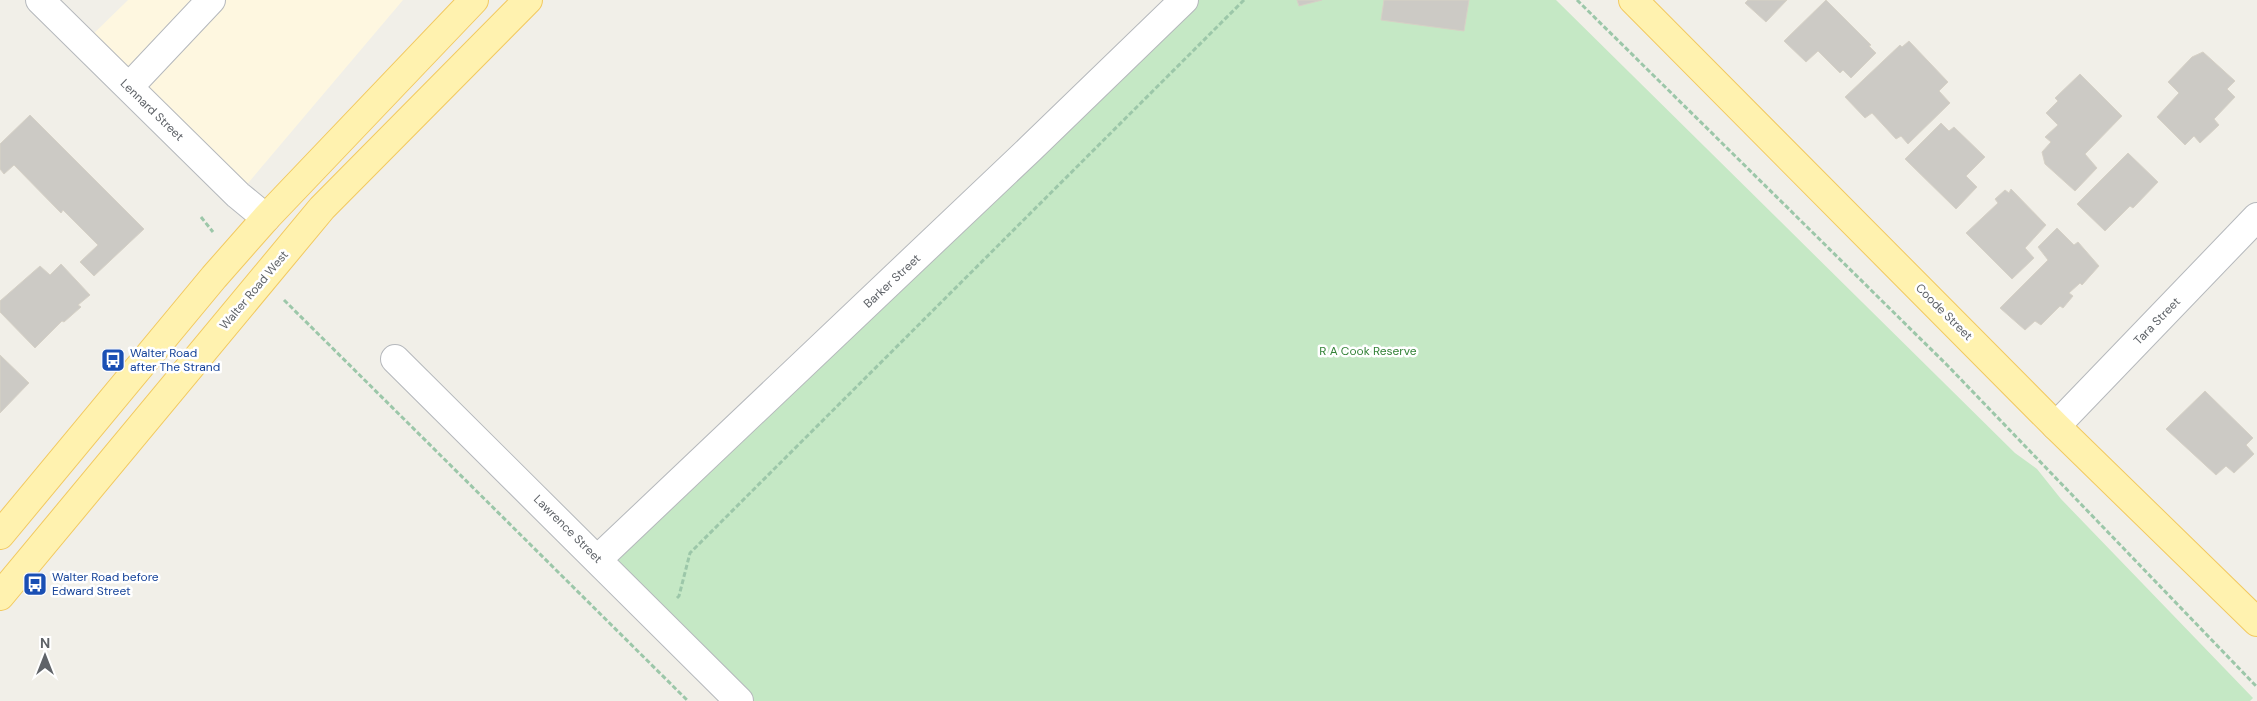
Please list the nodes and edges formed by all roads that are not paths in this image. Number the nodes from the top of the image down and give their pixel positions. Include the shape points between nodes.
1 (40, 0) edge
2 (211, 0) edge
3 (474, 0) edge
4 (528, 0) edge
5 (1184, 0) edge
6 (1633, 0) edge
7 (130, 87) junction
8 (2257, 217) edge
9 (266, 218) junction
10 (395, 359) dead end
11 (2056, 426) junction
12 (0, 534) edge
13 (598, 559) junction
14 (0, 596) edge
15 (2257, 622) edge
16 (739, 701) edge

1 - 7 street, Lennard Street
2 - 7 street
3 - 9 main road
4 - 14 main road, Walter Road West via 322,208
5 - 13 street, Barker Street
6 - 11 main road, Coode Street
7 - 9 street, Lennard Street
8 - 11 street, Tara Street
9 - 12 main road
10 - 13 street, Lawrence Street
11 - 15 main road, Coode Street
13 - 16 street, Lawrence Street

